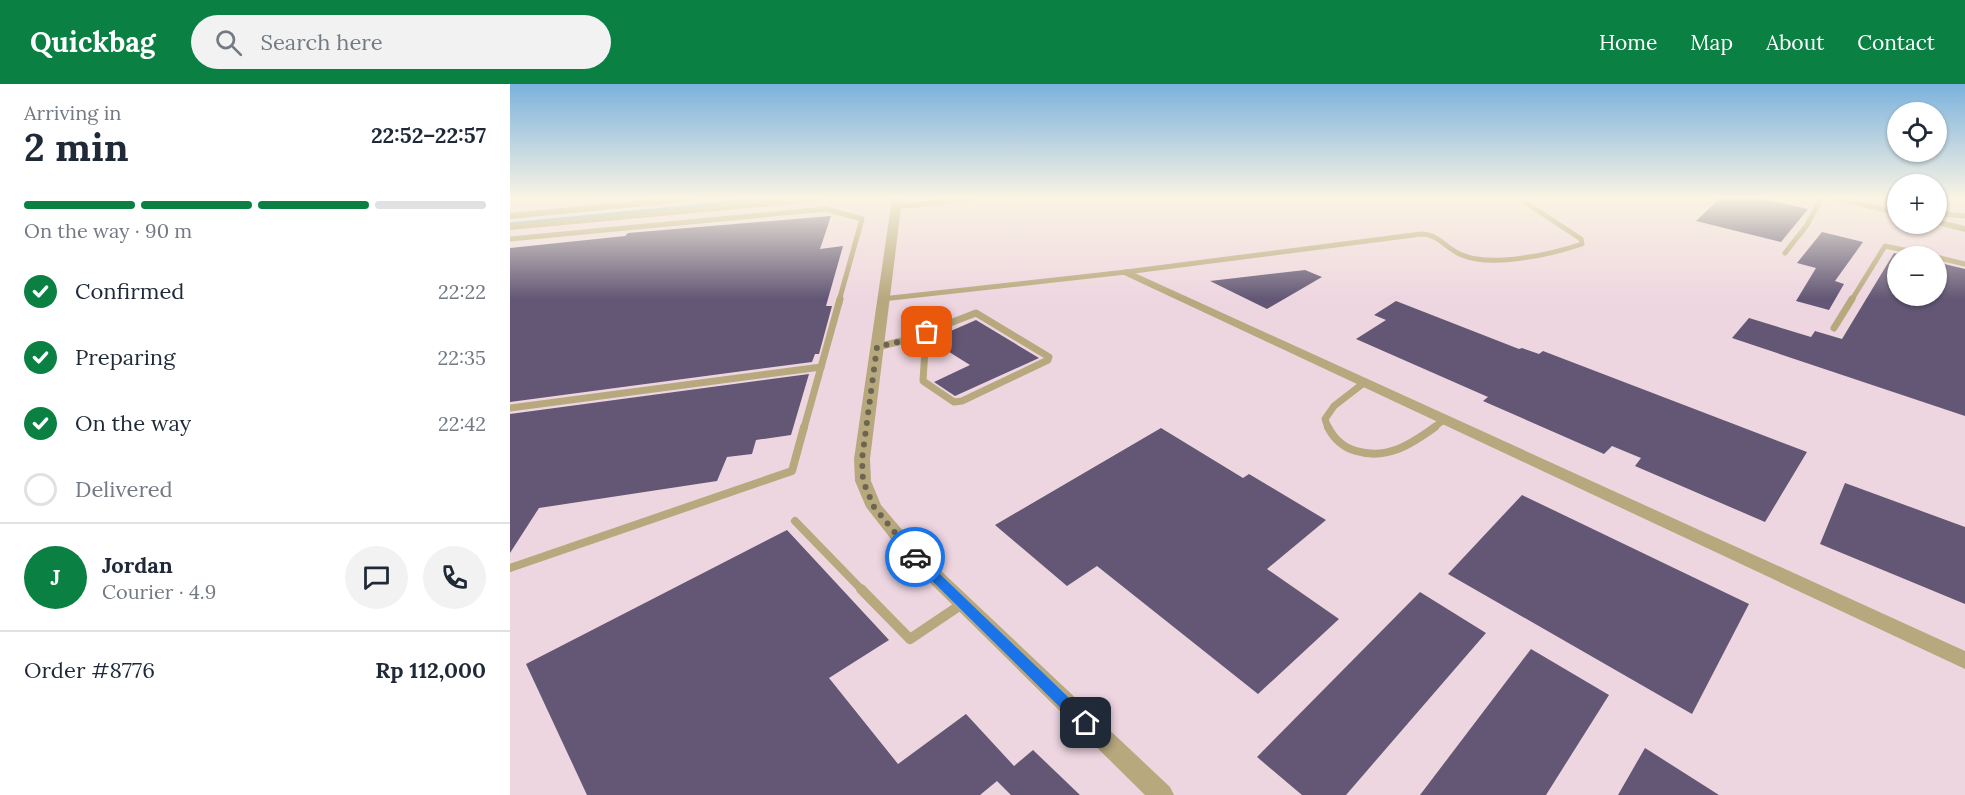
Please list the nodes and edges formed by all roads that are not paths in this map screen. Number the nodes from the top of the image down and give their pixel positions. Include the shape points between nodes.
1 (582, 232) edge
2 (858, 232) edge
3 (892, 232) edge
4 (1571, 232) edge
5 (1801, 232) edge
6 (510, 239) edge
7 (1887, 246) edge
8 (1785, 253) dead end
9 (1947, 260) edge
10 (1965, 264) edge
11 (1126, 272) junction
12 (882, 299) junction
13 (1834, 328) dead end
14 (906, 340) junction
15 (877, 347) junction
16 (821, 367) junction
17 (1365, 382) junction
18 (510, 408) edge
19 (1445, 419) junction
20 (795, 521) dead end
21 (510, 568) edge
22 (962, 604) junction
23 (1965, 660) edge
24 (1162, 795) edge

1 - 6 lane
2 - 16 lane
3 - 12 street
4 - 11 lane via 1582,244 1488,260 1461,255 1433,234 1421,234
5 - 8 lane
7 - 13 lane
9 - 10 lane
11 - 12 lane
11 - 17 street
12 - 15 street
14 - 14 lane via 925,345 923,381 954,402 1049,357 976,313
14 - 15 lane
15 - 22 street via 862,459 863,481 874,507 915,557
16 - 18 lane
16 - 21 lane via 792,471
17 - 19 street
17 - 19 lane via 1334,406 1324,420 1334,439 1348,448 1376,457 1390,454
19 - 23 street
20 - 22 lane via 910,639
22 - 24 street

